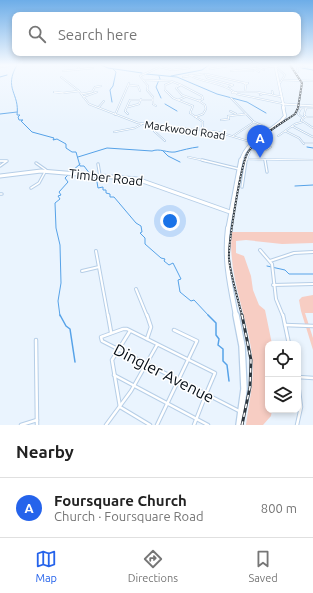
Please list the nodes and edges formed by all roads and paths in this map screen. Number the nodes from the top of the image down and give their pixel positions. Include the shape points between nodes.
1 (280, 84) edge
2 (71, 85) edge
3 (129, 85) edge
4 (133, 85) edge
5 (147, 85) edge
6 (166, 85) edge
7 (181, 85) joint
8 (216, 85) edge
9 (232, 85) edge
10 (246, 85) edge
11 (101, 86) dead end
12 (229, 87) junction
13 (79, 91) junction
14 (140, 91) dead end
15 (245, 91) junction
16 (272, 91) dead end
17 (97, 92) dead end
18 (64, 93) dead end
19 (236, 93) junction
20 (264, 93) junction
21 (81, 94) junction
22 (260, 95) dead end
23 (271, 95) junction
24 (83, 97) junction
25 (186, 97) junction
26 (282, 97) junction
27 (231, 98) dead end
28 (141, 99) junction
29 (153, 100) junction
30 (178, 100) junction
31 (260, 100) junction
32 (104, 101) dead end
33 (199, 101) junction
34 (259, 102) dead end
35 (284, 104) junction
36 (156, 106) dead end
37 (307, 106) junction
38 (128, 107) junction
39 (313, 107) edge
40 (98, 108) junction
41 (230, 111) dead end
42 (128, 114) dead end
43 (236, 114) junction
44 (246, 114) junction
45 (116, 115) junction
46 (195, 116) junction
47 (306, 117) junction
48 (313, 117) edge
49 (303, 118) junction
50 (221, 120) dead end
51 (254, 122) junction
52 (302, 122) junction
53 (142, 124) junction
54 (313, 125) edge
55 (159, 126) junction
56 (292, 126) junction
57 (309, 126) junction
58 (270, 128) junction
59 (313, 128) edge
60 (202, 131) junction
61 (285, 131) junction
62 (114, 132) dead end
63 (232, 136) junction
64 (278, 136) dead end
65 (313, 137) edge
66 (165, 141) dead end
67 (252, 142) junction
68 (313, 143) edge
69 (271, 147) dead end
70 (188, 157) dead end
71 (241, 159) junction
72 (246, 160) junction
73 (265, 160) junction
74 (313, 160) edge
75 (0, 161) edge
76 (36, 162) dead end
77 (98, 164) dead end
78 (0, 166) edge
79 (239, 169) junction
80 (45, 171) junction
81 (267, 172) dead end
82 (0, 176) edge
83 (100, 176) junction
84 (31, 188) dead end
85 (242, 188) dead end
86 (230, 212) junction
87 (260, 250) dead end
88 (96, 251) dead end
89 (313, 252) edge
90 (270, 261) junction
91 (99, 267) junction
92 (82, 270) dead end
93 (313, 284) edge
94 (273, 285) junction
95 (136, 289) dead end
96 (285, 325) junction
97 (313, 326) edge
98 (174, 330) dead end
99 (130, 331) junction
100 (111, 333) junction
101 (36, 340) dead end
102 (147, 340) junction
103 (288, 341) edge
104 (157, 344) junction
105 (118, 350) junction
106 (188, 360) junction
107 (146, 364) junction
108 (114, 375) junction
109 (301, 378) edge
110 (313, 378) edge
111 (179, 380) junction
112 (134, 385) junction
113 (206, 395) junction
114 (168, 403) junction
115 (120, 407) junction
116 (241, 412) junction
117 (300, 413) edge
118 (197, 419) junction
119 (37, 420) junction
120 (21, 425) edge
121 (37, 425) edge
122 (106, 425) edge
123 (150, 425) edge
124 (157, 425) edge
125 (194, 425) edge
126 (208, 425) edge
127 (239, 425) edge
128 (297, 425) edge

1 - 26 main road
2 - 13 street, Mackwood Road
3 - 45 street
4 - 14 street via 138,86
5 - 29 street via 147,90
6 - 30 street via 164,88 170,96
7 - 25 street via 176,88
7 - 33 street via 202,97
8 - 12 street
9 - 12 street
10 - 15 street
11 - 21 street via 95,87 92,92
12 - 19 street
13 - 18 street
13 - 21 street, Mackwood Road
15 - 19 street
15 - 20 street
16 - 23 street
17 - 24 street
19 - 31 street
20 - 22 street
20 - 23 street
21 - 24 street, Mackwood Road
23 - 26 street
24 - 40 street, Mackwood Road via 88,104
25 - 30 street
25 - 33 street
26 - 35 main road
27 - 44 street
28 - 29 street
28 - 38 street via 139,104
28 - 38 street via 130,100
29 - 36 street
30 - 46 street via 192,106 190,113
31 - 34 street
31 - 35 street
32 - 40 street
33 - 46 street via 206,109 203,114
35 - 37 street
35 - 58 main road via 284,118
37 - 39 street
37 - 47 street via 304,115
37 - 49 street via 301,108 298,114
38 - 42 street via 125,111
40 - 45 street, Mackwood Road
41 - 43 street
43 - 44 street
43 - 50 street via 228,116 229,119
44 - 51 street
45 - 53 street, Mackwood Road
46 - 60 street via 204,123
47 - 48 street
47 - 49 street
49 - 52 street
51 - 58 street
51 - 63 street
52 - 56 street
52 - 57 street
53 - 55 street, Mackwood Road
53 - 62 street
54 - 57 street
55 - 60 street, Mackwood Road
55 - 66 street via 154,131
56 - 61 street
56 - 65 street
57 - 59 street
58 - 67 main road
60 - 63 street, Mackwood Road
61 - 64 street
61 - 68 street via 304,143
63 - 67 street, Mackwood Road
67 - 71 main road
69 - 72 street via 266,150 251,149
70 - 79 street
71 - 72 street
71 - 79 main road
72 - 73 street
72 - 85 street
73 - 74 street
73 - 81 street
75 - 78 street via 7,161
76 - 80 street via 45,168
77 - 83 street
79 - 86 main road
80 - 82 street, Timber Road
80 - 83 street, Timber Road
80 - 84 street via 39,183
83 - 86 street, Timber Road via 152,183
86 - 116 main road via 225,240 225,260 242,346 244,389
87 - 90 street
88 - 91 street
89 - 90 street via 294,253
90 - 94 street via 273,267
91 - 92 street
91 - 100 street
93 - 94 street
94 - 96 street
95 - 102 street via 151,327
96 - 97 street
96 - 103 street
98 - 106 street via 197,341
99 - 100 street via 123,329
99 - 102 street
99 - 105 street
100 - 105 street, Dingler Avenue via 101,337 101,340
101 - 119 street
102 - 104 street
104 - 106 street
104 - 107 street
105 - 107 street, Dingler Avenue
105 - 108 street via 112,360
106 - 111 street
106 - 113 street via 215,374
107 - 111 street, Dingler Avenue
107 - 112 street
108 - 112 street
108 - 115 street
109 - 110 street
111 - 113 street, Dingler Avenue
111 - 114 street
112 - 114 street
112 - 115 street
113 - 116 street, Dingler Avenue
113 - 118 street
114 - 118 street
114 - 124 street
115 - 122 street
115 - 123 street
116 - 127 main road
117 - 128 street
118 - 125 street
118 - 126 street
119 - 120 street
119 - 121 street

